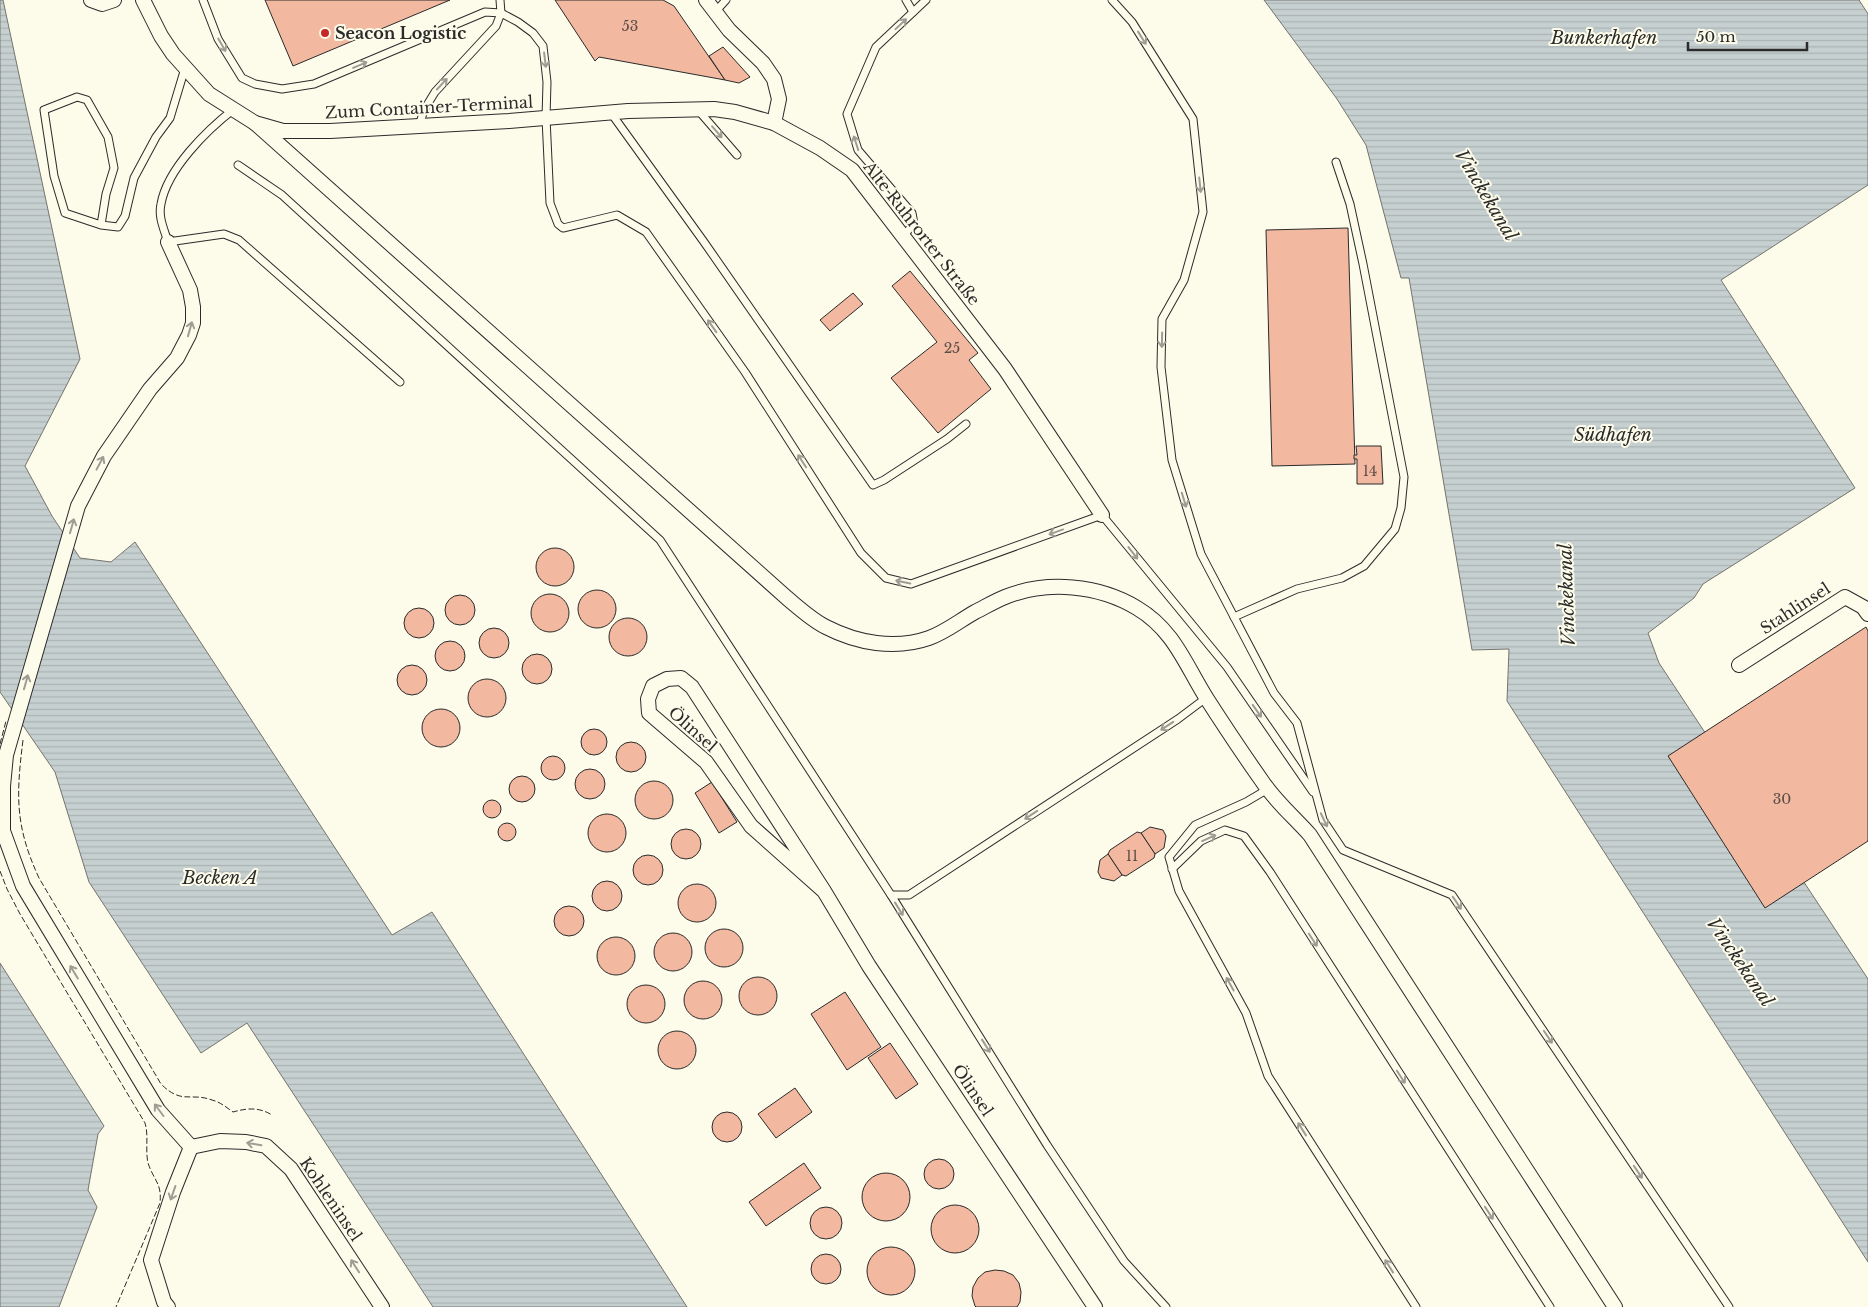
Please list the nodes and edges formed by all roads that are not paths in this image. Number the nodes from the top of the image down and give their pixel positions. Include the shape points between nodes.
1 (91, 0) edge
2 (114, 0) edge
3 (143, 0) edge
4 (203, 0) edge
5 (500, 0) edge
6 (706, 0) edge
7 (726, 0) edge
8 (906, 0) edge
9 (926, 0) edge
10 (1112, 0) edge
11 (716, 11) junction
12 (913, 12) junction
13 (501, 13) junction
14 (185, 68) junction
15 (234, 109) junction
16 (698, 110) junction
17 (611, 112) junction
18 (546, 118) junction
19 (255, 123) junction
20 (774, 123) junction
21 (419, 126) junction
22 (737, 155) dead end
23 (1336, 162) dead end
24 (238, 166) dead end
25 (101, 225) junction
26 (902, 236) junction
27 (168, 242) junction
28 (400, 382) dead end
29 (966, 424) dead end
30 (1102, 515) junction
31 (1868, 614) edge
32 (1234, 617) junction
33 (1739, 665) dead end
34 (1206, 698) junction
35 (1268, 789) junction
36 (1317, 798) junction
37 (1172, 869) junction
38 (824, 891) junction
39 (891, 895) junction
40 (190, 1147) junction
41 (168, 1307) edge
42 (382, 1307) edge
43 (1095, 1307) edge
44 (1166, 1307) edge
45 (1416, 1307) edge
46 (1550, 1307) edge
47 (1615, 1307) edge
48 (1728, 1307) edge

1 - 2 street via 102,4
3 - 14 street, Zum Container-Terminal via 161,36
4 -> 13 lane via 218,39 242,78 282,89 314,84 485,12
5 - 13 lane
6 - 11 street
7 - 11 lane
8 - 12 lane
9 - 12 lane
10 -> 32 lane via 1132,22 1193,119 1203,212 1184,280 1162,319 1161,367 1172,460 1201,554
11 - 20 street via 774,79 779,99
26 -> 12 lane via 914,224 912,213 858,150 847,114 876,47
13 -> 18 lane via 533,33 543,46
21 -> 13 lane via 435,92 496,26
14 - 15 street, Zum Container-Terminal via 209,94
14 - 25 lane via 170,118 134,178 124,216 118,227
15 - 19 street, Zum Container-Terminal
15 - 27 lane via 214,125 168,184 161,204 161,223
16 - 17 street, Zum Container-Terminal
16 - 20 street, Zum Container-Terminal via 735,112
16 -> 22 lane
17 - 18 street, Zum Container-Terminal
17 - 29 lane via 873,485
18 - 21 street, Zum Container-Terminal
30 -> 18 lane via 911,584 886,578 861,553 745,372 646,232 617,215 563,228 558,224 550,203
19 - 21 street, Zum Container-Terminal via 283,131 307,132
19 - 34 street via 787,598 826,627 874,643 900,644 940,634 1007,596 1044,588 1085,589 1138,608 1165,630
20 - 26 street, Alte Ruhrorter Straße via 852,170
23 - 32 lane via 1364,264 1404,477 1401,508 1395,529 1364,566 1342,578 1297,589
24 - 39 lane via 282,195 660,540
25 - 25 lane via 66,213 54,176 44,110 77,97 87,100 108,136 114,168
26 - 30 street, Alte Ruhrorter Straße via 1005,369
27 - 28 lane via 224,234 239,240
40 -> 27 street via 158,1110 23,886 3,831 2,786 6,756 78,506 104,456 150,389 177,358 189,335 194,307 190,290
30 -> 36 lane via 1227,667
31 - 33 street, Stahlinsel via 1863,607 1845,597
32 - 36 lane via 1274,693 1297,723
34 - 35 street
34 -> 39 lane via 909,895
35 - 37 lane via 1195,825 1169,857
35 - 47 street via 1310,835
36 -> 48 lane via 1323,820 1343,850 1452,895
45 -> 37 lane via 1268,1076 1246,1013 1179,892
37 -> 46 lane via 1201,841 1225,830 1244,836
38 - 38 street, Ölinsel via 692,687 682,678 667,679 653,686 648,699 649,713 706,762 751,826
38 - 43 street, Ölinsel via 869,966
39 -> 44 lane via 1047,1145 1124,1261
40 -> 41 street via 151,1260
42 -> 40 street, Kohleninsel via 291,1169 266,1146 220,1141

